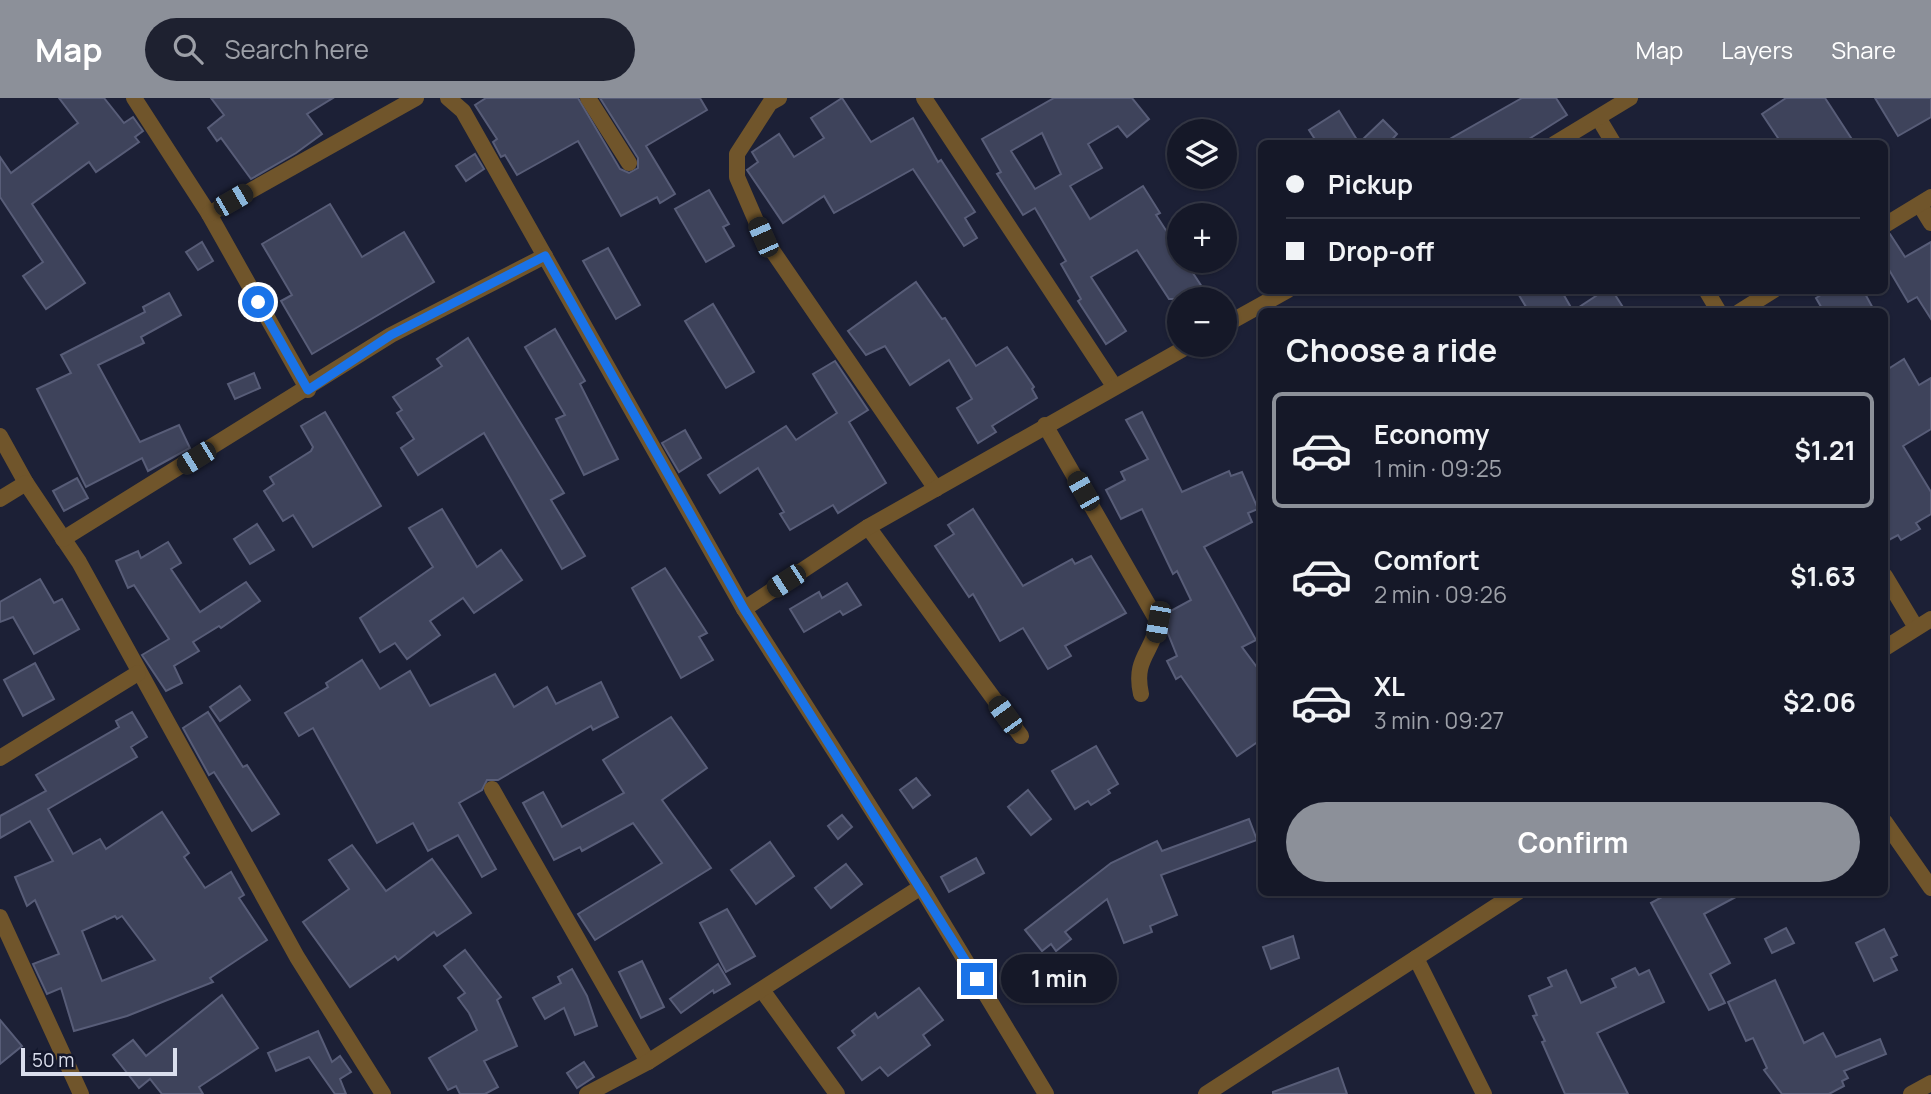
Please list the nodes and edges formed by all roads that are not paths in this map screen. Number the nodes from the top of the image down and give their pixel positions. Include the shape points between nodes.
1 (135, 98) edge
2 (416, 98) edge
3 (448, 98) edge
4 (588, 98) edge
5 (779, 98) edge
6 (925, 98) edge
7 (1630, 98) edge
8 (1599, 119) junction
9 (1561, 140) edge
10 (1612, 140) edge
11 (629, 163) dead end
12 (1925, 201) edge
13 (209, 214) junction
14 (1888, 223) edge
15 (1931, 223) edge
16 (545, 256) junction
17 (1281, 294) edge
18 (1768, 294) edge
19 (1745, 308) edge
20 (1237, 318) edge
21 (1168, 357) edge
22 (1114, 386) junction
23 (308, 390) junction
24 (1045, 425) junction
25 (0, 436) edge
26 (26, 482) junction
27 (936, 489) junction
28 (0, 499) edge
29 (868, 527) junction
30 (63, 539) junction
31 (1888, 581) edge
32 (744, 609) junction
33 (1931, 619) edge
34 (1915, 626) junction
35 (1888, 646) edge
36 (138, 673) junction
37 (1141, 694) dead end
38 (1021, 736) dead end
39 (0, 758) edge
40 (492, 789) dead end
41 (1888, 826) edge
42 (922, 887) junction
43 (1931, 888) edge
44 (1512, 896) edge
45 (0, 917) edge
46 (1416, 958) junction
47 (762, 990) junction
48 (648, 1062) junction
49 (1931, 1083) edge
50 (1208, 1093) edge
51 (81, 1094) edge
52 (383, 1094) edge
53 (587, 1094) edge
54 (836, 1094) edge
55 (1046, 1094) edge
56 (1484, 1094) edge
57 (1911, 1094) edge

1 - 13 street
2 - 13 street
3 - 16 street via 463,111
4 - 11 street
5 - 27 street via 770,103 737,154 737,177 763,237
6 - 22 street
7 - 8 street
8 - 9 street
8 - 10 street
12 - 14 street
12 - 15 street
13 - 23 street
16 - 23 street via 391,335
16 - 32 street
17 - 20 street
18 - 19 street
21 - 22 street
22 - 24 street
23 - 30 street
24 - 27 street
24 - 37 street via 1158,622 1156,638 1142,655 1137,675
25 - 26 street
26 - 28 street
26 - 30 street
27 - 29 street
29 - 32 street
29 - 38 street
30 - 36 street
31 - 34 street
32 - 42 street
33 - 34 street
34 - 35 street
36 - 39 street
36 - 52 street via 297,957
40 - 48 street
41 - 43 street
42 - 47 street
42 - 55 street
44 - 46 street
45 - 51 street
46 - 50 street
46 - 56 street
47 - 48 street
47 - 54 street
48 - 53 street
49 - 57 street

